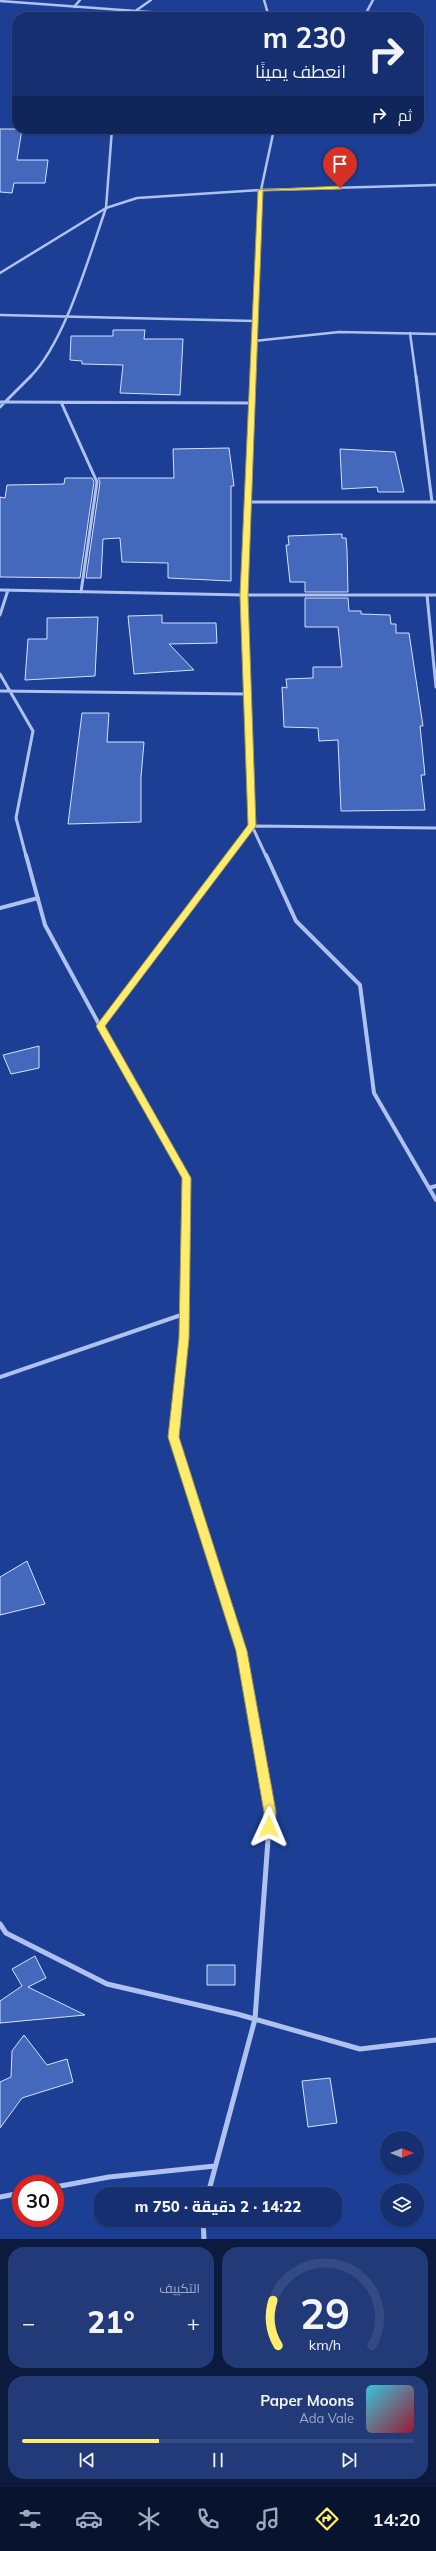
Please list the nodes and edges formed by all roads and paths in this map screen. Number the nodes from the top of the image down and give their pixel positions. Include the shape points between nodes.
1 (80, 0) edge
2 (152, 0) edge
3 (264, 0) edge
4 (373, 0) edge
5 (0, 1) edge
6 (74, 7) junction
7 (134, 12) joint
8 (267, 12) edge
9 (367, 12) edge
10 (112, 134) edge
11 (273, 134) edge
12 (436, 185) edge
13 (261, 190) junction
14 (106, 208) junction
15 (0, 274) edge
16 (0, 315) edge
17 (66, 316) junction
18 (255, 321) junction
19 (410, 333) junction
20 (436, 334) edge
21 (254, 341) junction
22 (0, 402) edge
23 (5, 402) junction
24 (61, 402) junction
25 (252, 403) junction
26 (0, 407) edge
27 (248, 502) junction
28 (434, 502) edge
29 (0, 590) edge
30 (8, 590) junction
31 (81, 592) junction
32 (427, 595) junction
33 (436, 595) edge
34 (244, 596) junction
35 (0, 615) edge
36 (0, 674) edge
37 (436, 687) edge
38 (0, 691) edge
39 (10, 691) junction
40 (247, 694) junction
41 (252, 826) junction
42 (436, 828) edge
43 (38, 898) junction
44 (0, 908) edge
45 (100, 1026) junction
46 (436, 1186) edge
47 (429, 1188) junction
48 (436, 1200) edge
49 (184, 1314) junction
50 (0, 1377) edge
51 (0, 1924) edge
52 (255, 2019) junction
53 (436, 2040) edge
54 (215, 2166) junction
55 (64, 2185) edge
56 (210, 2187) edge
57 (12, 2195) edge
58 (0, 2197) edge
59 (203, 2227) edge
60 (204, 2239) edge

1 - 6 street
2 - 7 street
3 - 8 street
4 - 9 street
5 - 6 street
6 - 7 street
10 - 14 street
11 - 13 street
12 - 13 street
13 - 14 street via 137,198
13 - 18 street
14 - 15 street
14 - 17 street
16 - 17 street
17 - 18 street
17 - 23 street via 43,365
18 - 21 street
19 - 20 street
19 - 21 street via 339,332
19 - 28 street
21 - 25 street
22 - 23 street
23 - 24 street
23 - 26 street
24 - 25 street
24 - 31 street via 98,482
25 - 27 street
27 - 28 street
27 - 34 street
29 - 30 street
30 - 31 street
30 - 35 street
31 - 34 street
32 - 33 street
32 - 34 street
32 - 37 street
34 - 40 street
36 - 39 street
38 - 39 street
39 - 40 street
39 - 43 street via 33,731 16,818
40 - 41 street
41 - 42 street
41 - 45 street
41 - 47 street via 296,921 360,986 374,1093
43 - 44 street
43 - 45 street via 45,925
45 - 49 street via 186,1178
46 - 47 street
47 - 48 street
49 - 50 street
49 - 52 street via 184,1338 173,1437 241,1651 270,1812
51 - 52 street via 6,1933 107,1984
52 - 53 street via 360,2049
52 - 54 street
54 - 55 street via 109,2177
54 - 56 street
57 - 58 street
59 - 60 street

